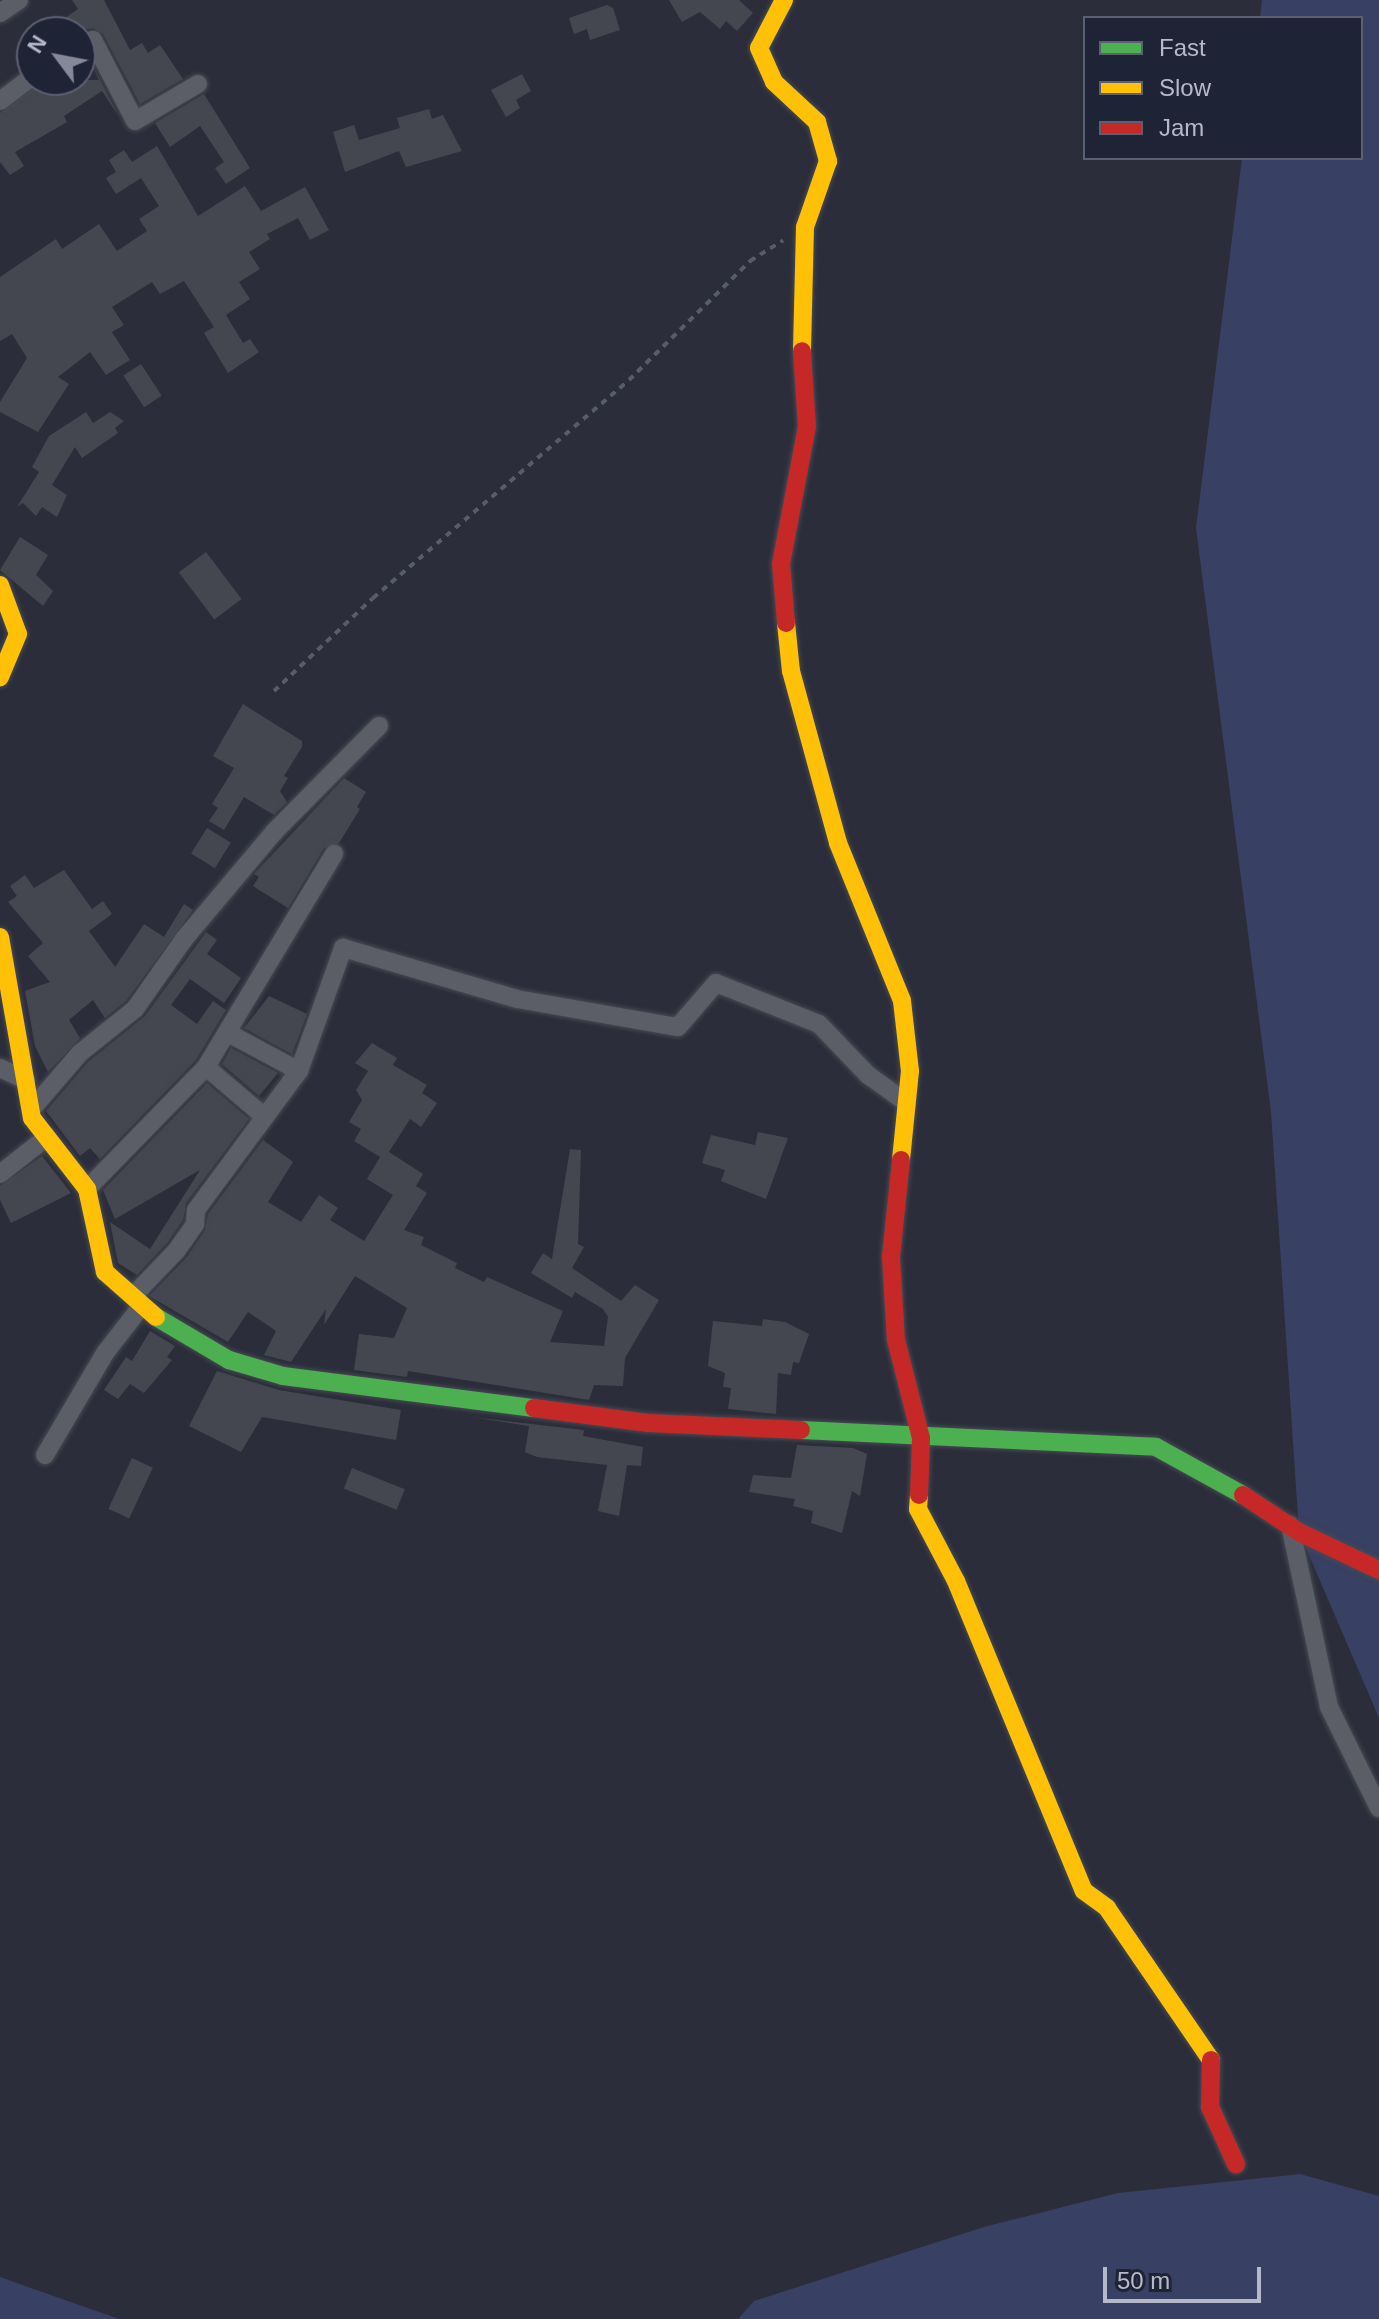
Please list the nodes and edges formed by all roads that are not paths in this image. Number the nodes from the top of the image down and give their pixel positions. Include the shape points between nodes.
1 (19, 0) edge
2 (784, 0) edge
3 (0, 13) edge
4 (96, 46) edge
5 (198, 84) dead end
6 (0, 585) edge
7 (0, 677) edge
8 (379, 726) dead end
9 (334, 854) dead end
10 (0, 937) edge
11 (230, 1034) junction
12 (206, 1067) junction
13 (0, 1068) edge
14 (299, 1071) junction
15 (26, 1080) junction
16 (907, 1103) junction
17 (31, 1110) junction
18 (265, 1117) junction
19 (47, 1137) junction
20 (0, 1174) edge
21 (87, 1189) junction
22 (140, 1308) junction
23 (921, 1438) junction
24 (45, 1455) dead end
25 (1290, 1525) junction
26 (1379, 1570) edge
27 (1379, 1808) edge
28 (1236, 2164) dead end

1 - 3 street
2 - 16 street via 759,48 774,82 817,122 828,161 805,227 799,312 807,427 781,564 791,671 838,843 902,1001 910,1071
4 - 5 street via 135,121
6 - 7 street via 18,634
8 - 17 street via 275,831 184,939 135,1009 80,1053
9 - 11 street
10 - 15 street
11 - 12 street
11 - 14 street
12 - 18 street
12 - 21 street
13 - 15 street
14 - 16 street via 343,948 517,999 678,1027 716,983 819,1024 868,1075
14 - 18 street
15 - 17 street
16 - 23 street via 891,1257 896,1340
17 - 19 street
18 - 22 street via 196,1210 195,1224 177,1250 134,1295
19 - 20 street
19 - 21 street
21 - 22 street via 105,1272
22 - 23 street via 229,1360 283,1376 648,1423
22 - 24 street via 105,1353
23 - 25 street via 1156,1447 1202,1468
23 - 28 street via 918,1509 956,1581 1084,1891 1107,1908 1213,2063 1210,2107
25 - 26 street
25 - 27 street via 1329,1707

